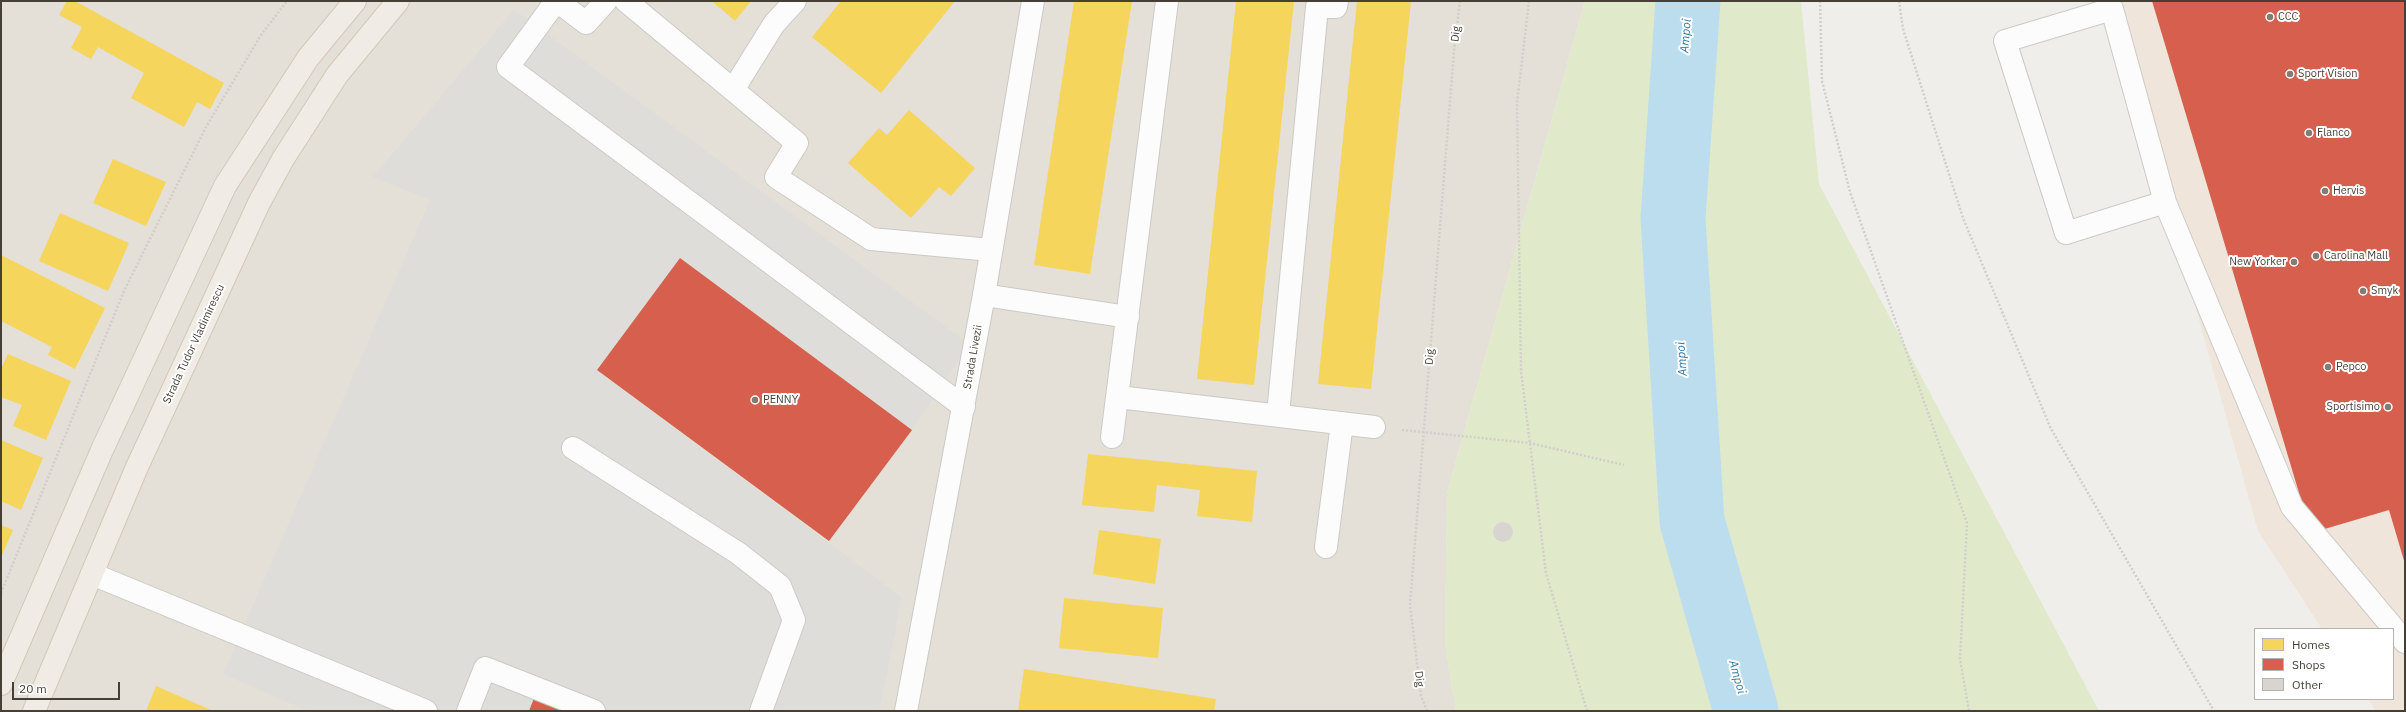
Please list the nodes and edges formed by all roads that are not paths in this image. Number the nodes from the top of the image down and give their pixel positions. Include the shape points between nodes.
1 (355, 1) edge
2 (398, 1) edge
3 (556, 1) edge
4 (606, 1) edge
5 (626, 1) edge
6 (795, 1) edge
7 (1033, 1) edge
8 (1167, 1) edge
9 (1337, 1) edge
10 (733, 90) junction
11 (2165, 202) junction
12 (992, 250) junction
13 (984, 295) junction
14 (1128, 316) junction
15 (1118, 397) junction
16 (964, 407) junction
17 (1278, 414) junction
18 (1342, 423) junction
19 (1374, 427) dead end
20 (1112, 437) dead end
21 (573, 448) dead end
22 (1326, 547) dead end
23 (92, 574) junction
24 (2393, 628) edge
25 (2394, 629) edge
26 (2405, 642) edge
27 (1, 684) edge
28 (34, 711) edge
29 (426, 711) edge
30 (468, 711) edge
31 (594, 711) edge
32 (761, 711) edge
33 (906, 711) edge

1 - 27 main road via 308,58 225,186 102,450
2 - 23 main road, Strada Tudor Vladimirescu via 337,75 282,159 262,196 137,467
3 - 4 street via 586,24
3 - 16 street via 508,67
5 - 10 street
6 - 10 street via 774,24
7 - 12 street, Strada Livezii
8 - 14 street
9 - 17 street via 1336,7 1317,7
10 - 12 street via 797,143 776,177 871,239
11 - 11 street via 2066,233 2005,41 2112,9
11 - 24 street via 2292,507
12 - 13 street, Strada Livezii
13 - 14 street
13 - 16 street, Strada Livezii
14 - 15 street
15 - 17 street
15 - 20 street
16 - 33 street, Strada Livezii
17 - 18 street
18 - 19 street
18 - 22 street
21 - 32 street via 738,553 780,586 794,620
23 - 28 main road, Strada Tudor Vladimirescu
23 - 29 street
25 - 26 street
30 - 31 street via 485,668

